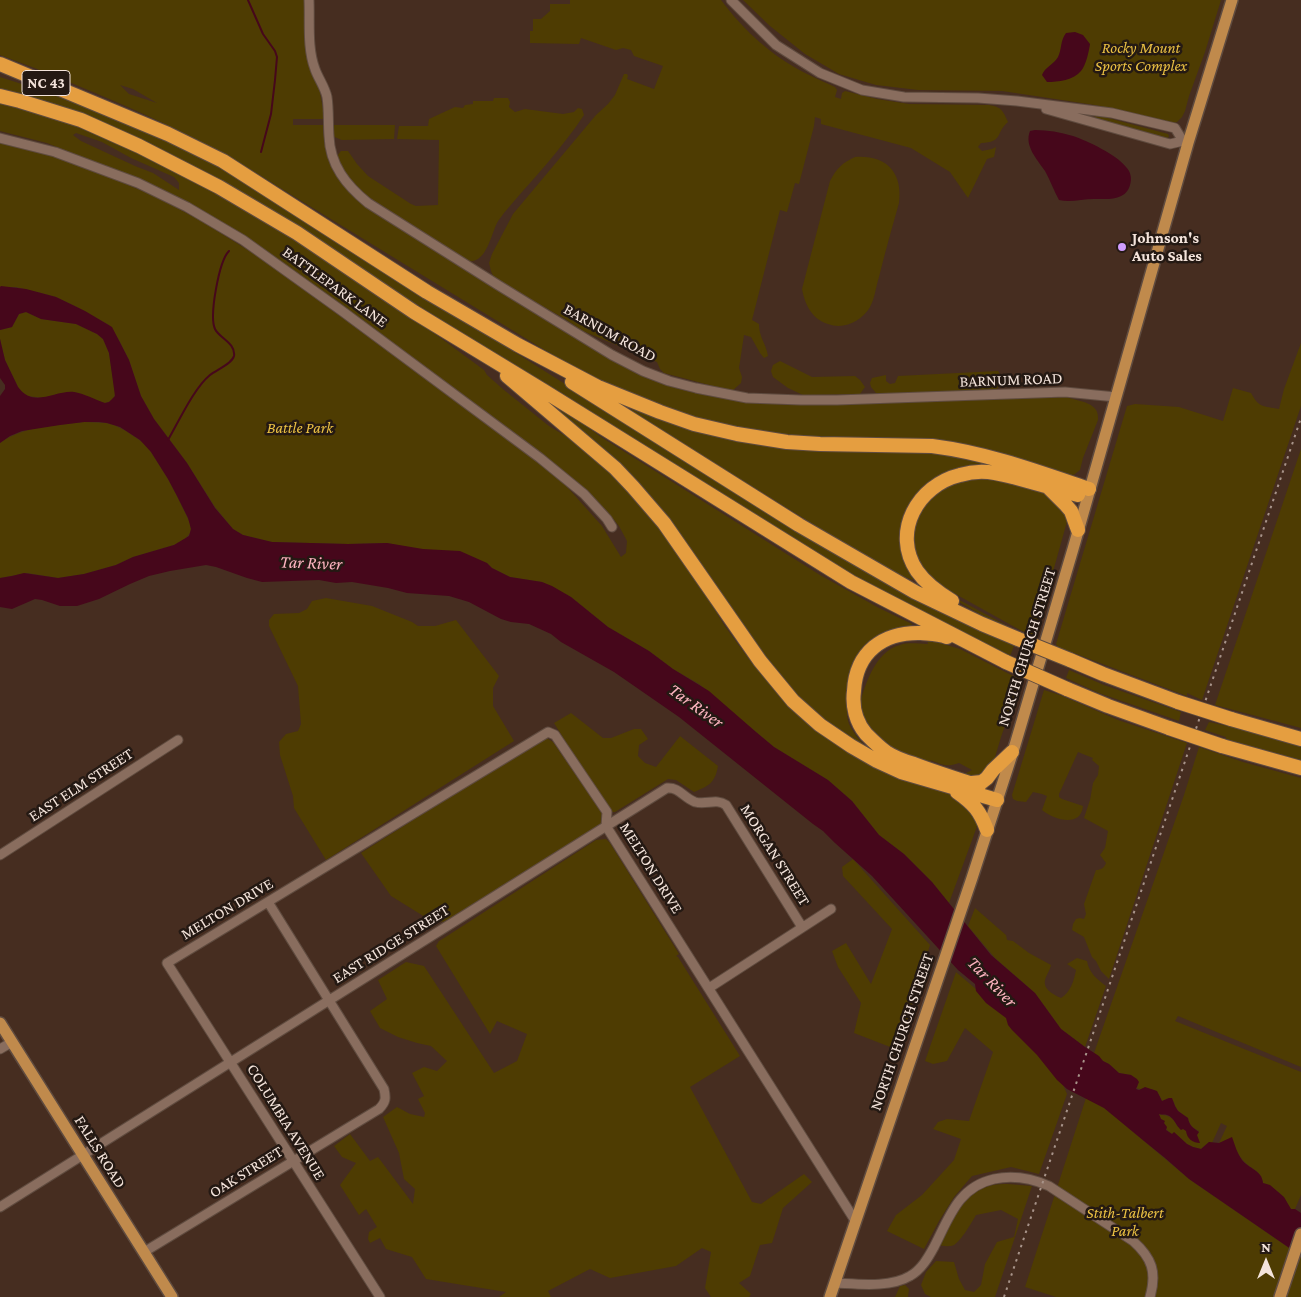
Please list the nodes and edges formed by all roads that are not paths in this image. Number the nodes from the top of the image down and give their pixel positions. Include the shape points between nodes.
1 (309, 0) edge
2 (731, 0) edge
3 (1232, 0) edge
4 (0, 64) edge
5 (0, 72) edge
6 (0, 96) edge
7 (1016, 101) junction
8 (93, 102) junction
9 (0, 138) edge
10 (1186, 142) junction
11 (518, 345) junction
12 (476, 349) junction
13 (1116, 396) junction
14 (1046, 486) junction
15 (1088, 493) junction
16 (612, 527) dead end
17 (1078, 530) junction
18 (982, 624) junction
19 (1002, 660) junction
20 (1301, 739) edge
21 (178, 740) dead end
22 (1012, 752) junction
23 (1301, 768) edge
24 (972, 784) junction
25 (950, 787) junction
26 (998, 796) junction
27 (721, 801) joint
28 (606, 826) junction
29 (988, 830) junction
30 (0, 855) edge
31 (268, 902) junction
32 (831, 909) dead end
33 (802, 927) junction
34 (167, 962) joint
35 (709, 988) junction
36 (328, 1001) junction
37 (0, 1023) edge
38 (12, 1042) junction
39 (0, 1049) edge
40 (230, 1062) junction
41 (83, 1155) junction
42 (293, 1160) junction
43 (0, 1207) edge
44 (856, 1222) junction
45 (1301, 1234) edge
46 (144, 1252) junction
47 (835, 1283) junction
48 (1282, 1292) edge
49 (172, 1297) edge
50 (380, 1297) edge
51 (830, 1297) edge
52 (1150, 1297) edge

1 - 13 street, BARNUM ROAD via 314,68 326,96 331,153 344,180 368,202 498,285 643,371 669,381 747,398 837,400 1065,392
2 - 7 street via 776,45 820,73 862,90 904,98
3 - 10 main road, NORTH CHURCH STREET
4 - 8 highway, NC 43
5 - 8 highway
6 - 12 highway via 81,120 186,169 297,233 414,312
7 - 10 street via 1170,144
7 - 10 street via 1112,112 1175,128
8 - 11 highway via 223,161 428,292
9 - 16 street, BATTLEPARK LANE via 55,152 138,183 243,240 540,458 584,494
10 - 13 main road, NORTH CHURCH STREET
11 - 15 highway via 598,387 694,424 793,442 948,448 1008,461
11 - 18 highway via 534,359 798,525 915,592
12 - 19 highway via 850,582
12 - 25 highway via 634,487 664,523 760,661 793,702 820,725 876,761
13 - 15 main road, NORTH CHURCH STREET
14 - 15 highway
14 - 17 highway via 1066,504
14 - 18 highway via 995,473 962,474 934,486 921,498 912,514 907,536 909,554 917,570 936,591
15 - 17 main road, NORTH CHURCH STREET
17 - 22 main road, NORTH CHURCH STREET
18 - 20 highway, bridge via 1178,702
19 - 23 highway, bridge via 1108,706 1222,746
19 - 24 highway via 940,635 902,634 883,640 870,650 861,663 854,685 857,719 880,747 895,757
21 - 30 street, EAST ELM STREET
22 - 24 highway via 987,778
22 - 26 main road, NORTH CHURCH STREET
24 - 26 highway
25 - 26 highway
25 - 29 highway via 976,808
26 - 29 main road, NORTH CHURCH STREET
27 - 28 street, EAST RIDGE STREET via 695,802 678,790 667,788
27 - 33 street, MORGAN STREET
28 - 31 street, MELTON DRIVE via 606,812 555,734 548,732
28 - 35 street, MELTON DRIVE
28 - 36 street, EAST RIDGE STREET
29 - 44 main road, NORTH CHURCH STREET
31 - 34 street, MELTON DRIVE
31 - 36 street
32 - 33 street
33 - 35 street
34 - 40 street, COLUMBIA AVENUE
35 - 44 street, MELTON DRIVE
36 - 40 street, EAST RIDGE STREET
36 - 42 street, OAK STREET via 384,1088 386,1097 379,1109
37 - 38 main road, FALLS ROAD
38 - 39 street
38 - 41 main road, FALLS ROAD
40 - 41 street, EAST RIDGE STREET
40 - 42 street, COLUMBIA AVENUE
41 - 43 street, EAST RIDGE STREET
41 - 46 main road, FALLS ROAD
42 - 46 street, OAK STREET
42 - 50 street, COLUMBIA AVENUE
44 - 47 main road, NORTH CHURCH STREET
45 - 48 main road
46 - 49 main road, FALLS ROAD
47 - 51 main road, NORTH CHURCH STREET
47 - 52 street via 898,1282 912,1276 930,1254 962,1196 980,1183 1013,1177 1049,1186 1142,1250 1153,1271

